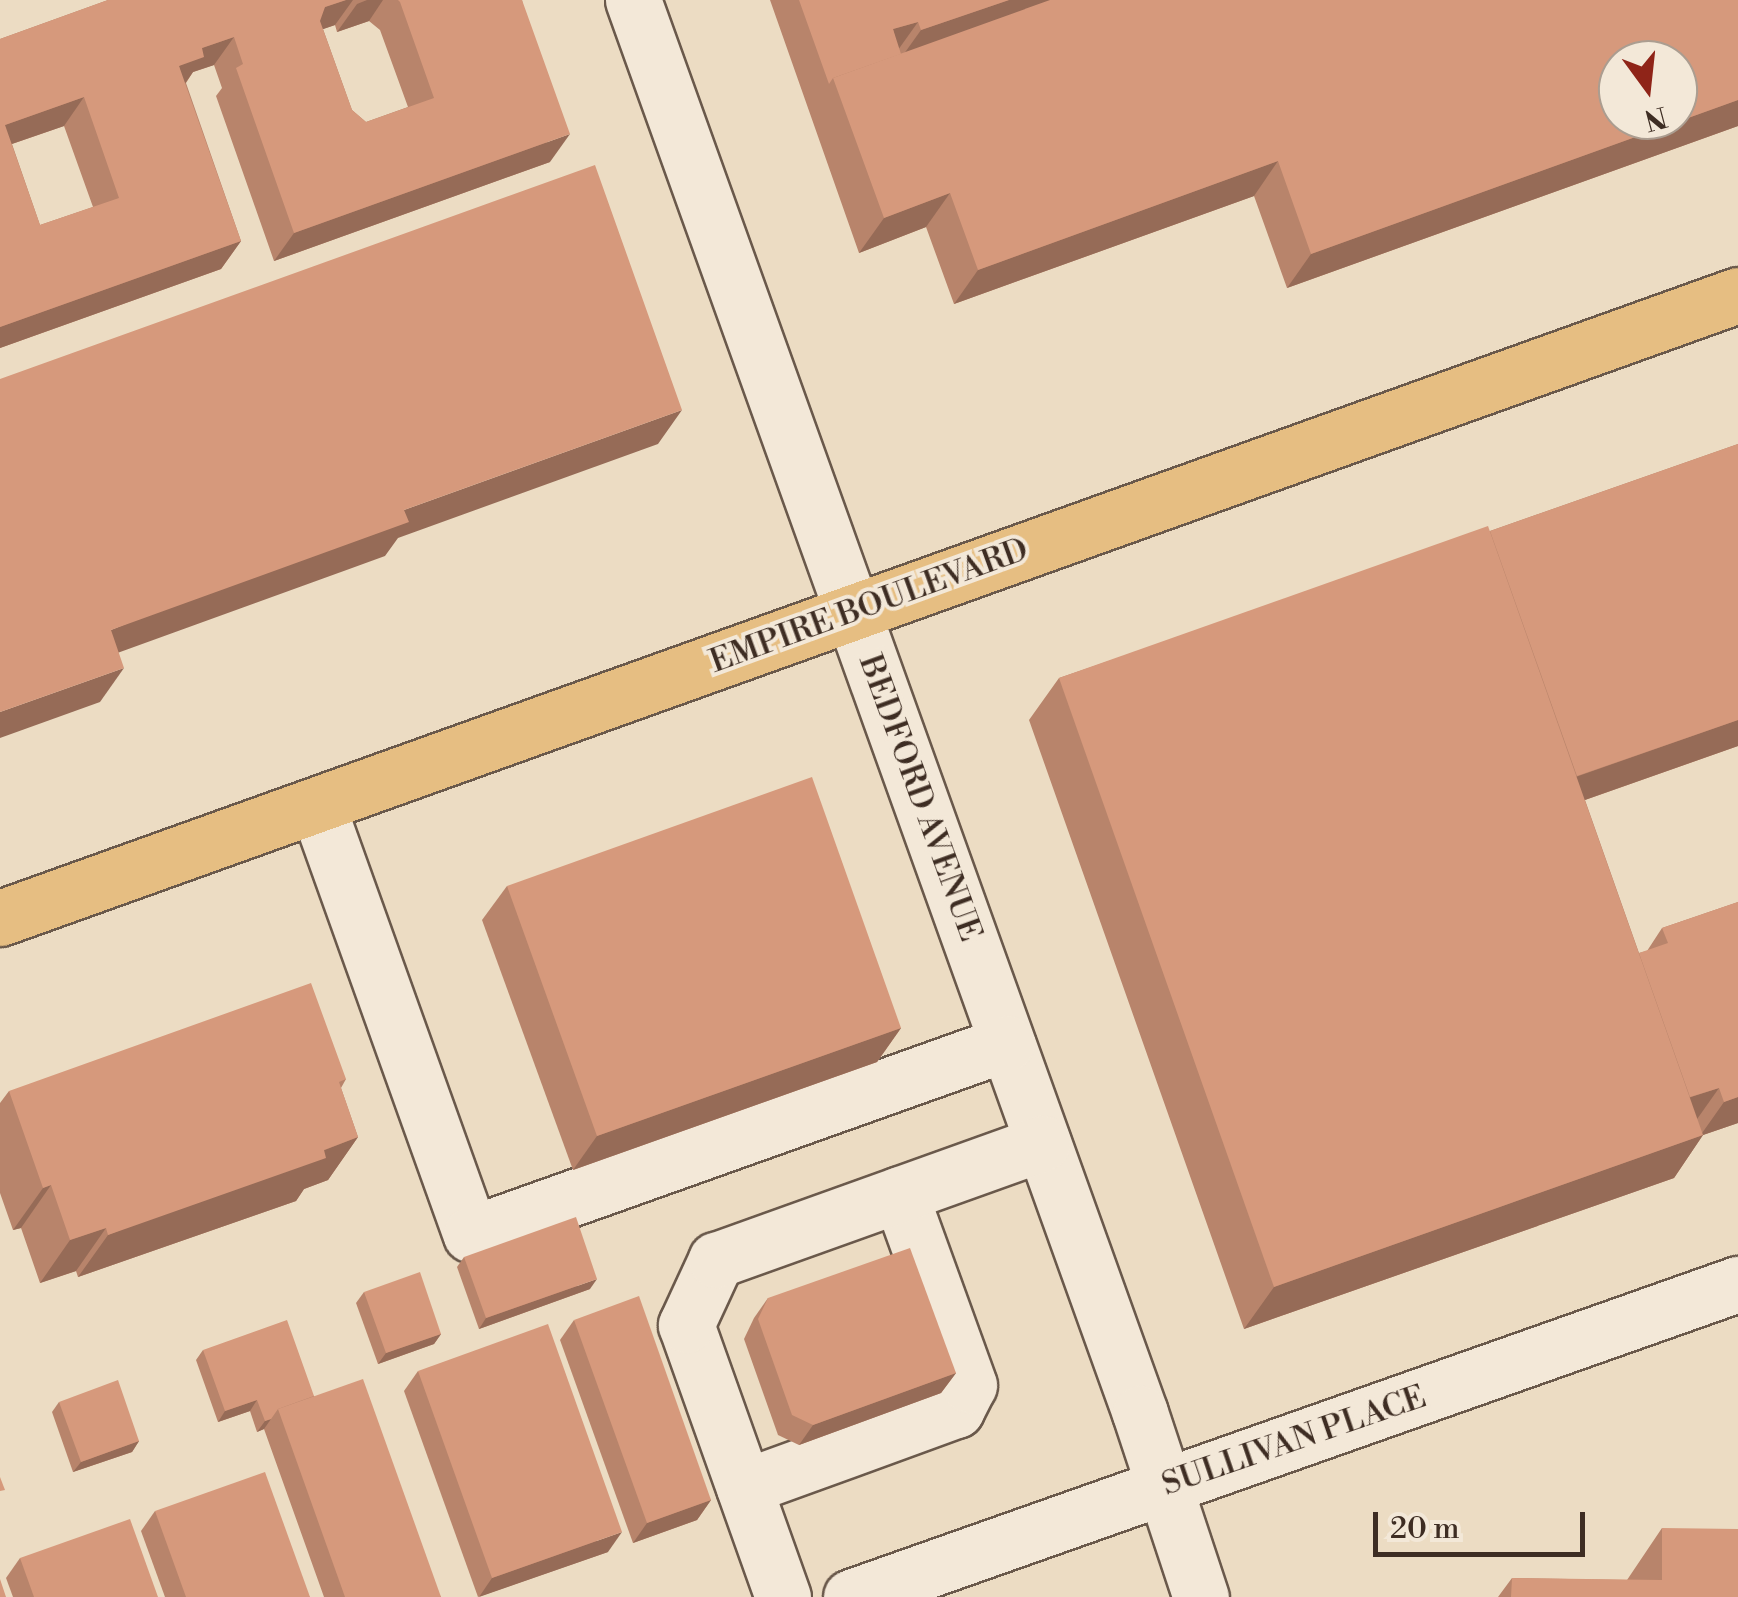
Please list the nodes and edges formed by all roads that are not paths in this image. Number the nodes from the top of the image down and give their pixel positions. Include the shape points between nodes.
1 (633, 0) edge
2 (1738, 295) edge
3 (854, 611) junction
4 (317, 805) junction
5 (0, 918) edge
6 (1007, 1043) junction
7 (1043, 1143) junction
8 (900, 1194) junction
9 (1738, 1284) edge
10 (1165, 1486) junction
11 (744, 1487) junction
12 (782, 1597) edge
13 (851, 1597) edge
14 (1201, 1597) edge

1 - 3 street, BEDFORD AVENUE
2 - 3 main road, EMPIRE BOULEVARD
3 - 4 main road, EMPIRE BOULEVARD
3 - 6 street, BEDFORD AVENUE
4 - 5 main road, EMPIRE BOULEVARD
4 - 6 street via 471,1234
6 - 7 street, BEDFORD AVENUE
7 - 8 street
7 - 10 street, BEDFORD AVENUE
8 - 11 street via 716,1260 686,1326
8 - 11 street via 969,1385 956,1410
9 - 10 street, SULLIVAN PLACE
10 - 13 street, SULLIVAN PLACE
10 - 14 street, BEDFORD AVENUE
11 - 12 street

